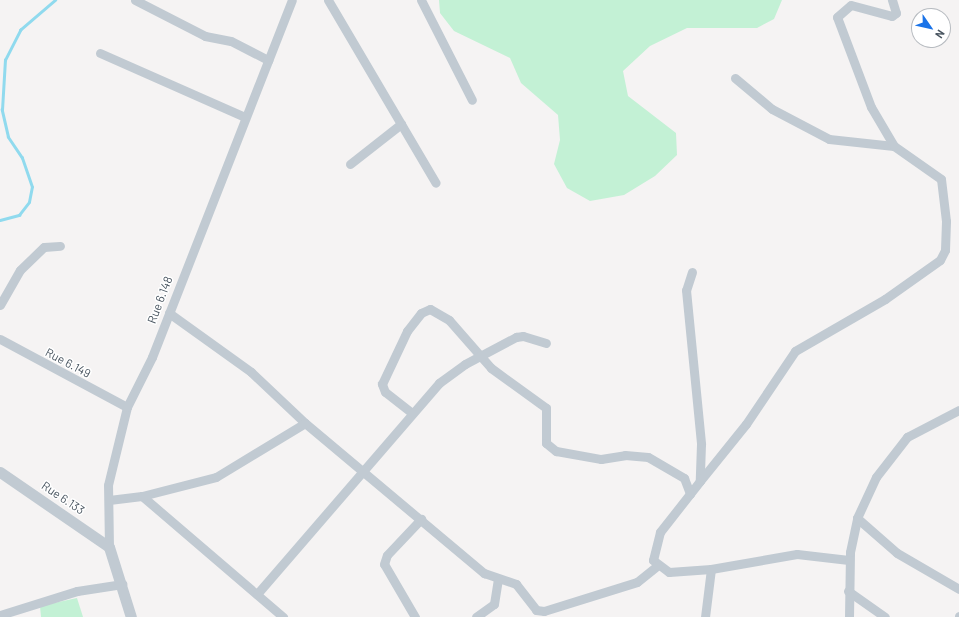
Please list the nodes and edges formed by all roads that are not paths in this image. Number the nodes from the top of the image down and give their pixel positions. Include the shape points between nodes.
1 (135, 0) edge
2 (292, 0) edge
3 (328, 0) edge
4 (421, 0) edge
5 (892, 0) edge
6 (100, 53) dead end
7 (268, 60) junction
8 (736, 78) dead end
9 (472, 100) dead end
10 (245, 117) junction
11 (401, 124) junction
12 (894, 146) junction
13 (350, 164) dead end
14 (436, 183) dead end
15 (60, 246) dead end
16 (692, 272) dead end
17 (0, 305) edge
18 (169, 313) junction
19 (0, 339) edge
20 (546, 343) dead end
21 (479, 356) junction
22 (127, 407) junction
23 (959, 410) edge
24 (412, 413) junction
25 (305, 423) junction
26 (0, 472) edge
27 (365, 472) junction
28 (700, 481) junction
29 (690, 494) junction
30 (142, 496) junction
31 (109, 500) junction
32 (857, 518) junction
33 (421, 519) junction
34 (109, 547) junction
35 (849, 560) junction
36 (657, 566) junction
37 (711, 569) junction
38 (498, 580) junction
39 (122, 584) junction
40 (959, 589) edge
41 (848, 591) junction
42 (257, 594) junction
43 (0, 615) edge
44 (131, 617) edge
45 (283, 617) edge
46 (415, 617) edge
47 (476, 617) edge
48 (705, 617) edge
49 (849, 617) edge
50 (885, 617) edge

1 - 7 street via 205,36 231,41
2 - 7 street, Rue 6.148
3 - 11 street
4 - 9 street
5 - 12 street via 896,13 892,16 851,5 837,17 871,107
6 - 10 street
7 - 10 street, Rue 6.148
8 - 12 street via 772,109 823,136 851,144
10 - 18 street, Rue 6.148
11 - 13 street
11 - 14 street
12 - 28 street via 942,180 946,221 945,250 940,260 885,299 794,351 746,424
15 - 17 street via 44,247 20,270
16 - 28 street via 686,290 699,414
18 - 22 street, Rue 6.148
18 - 25 street via 251,372
19 - 22 street, Rue 6.149
20 - 21 street via 523,336
21 - 24 street via 439,383
21 - 24 street via 439,312 430,309 421,314 393,356 382,384 385,392
21 - 29 street via 546,408 546,443 556,451 601,459 625,455 648,457 684,478
22 - 31 street, Rue 6.148 via 112,461
23 - 32 street via 898,445 883,464
24 - 27 street
25 - 27 street
25 - 30 street via 216,477
26 - 34 street, Rue 6.133
27 - 33 street
27 - 42 street
28 - 29 street
29 - 36 street via 660,532 653,554
30 - 31 street
30 - 42 street
31 - 34 street, Rue 6.148
32 - 35 street
32 - 40 street via 897,552
33 - 38 street
33 - 46 street via 387,554 384,564
34 - 39 street, Rue 6.148
35 - 37 street via 797,554
35 - 41 street
36 - 37 street via 669,572
36 - 38 street via 637,582 544,611 530,605 516,584
37 - 48 street
38 - 47 street via 494,604
39 - 43 street via 77,590
39 - 44 street, Rue 6.148
41 - 49 street
41 - 50 street
42 - 45 street

